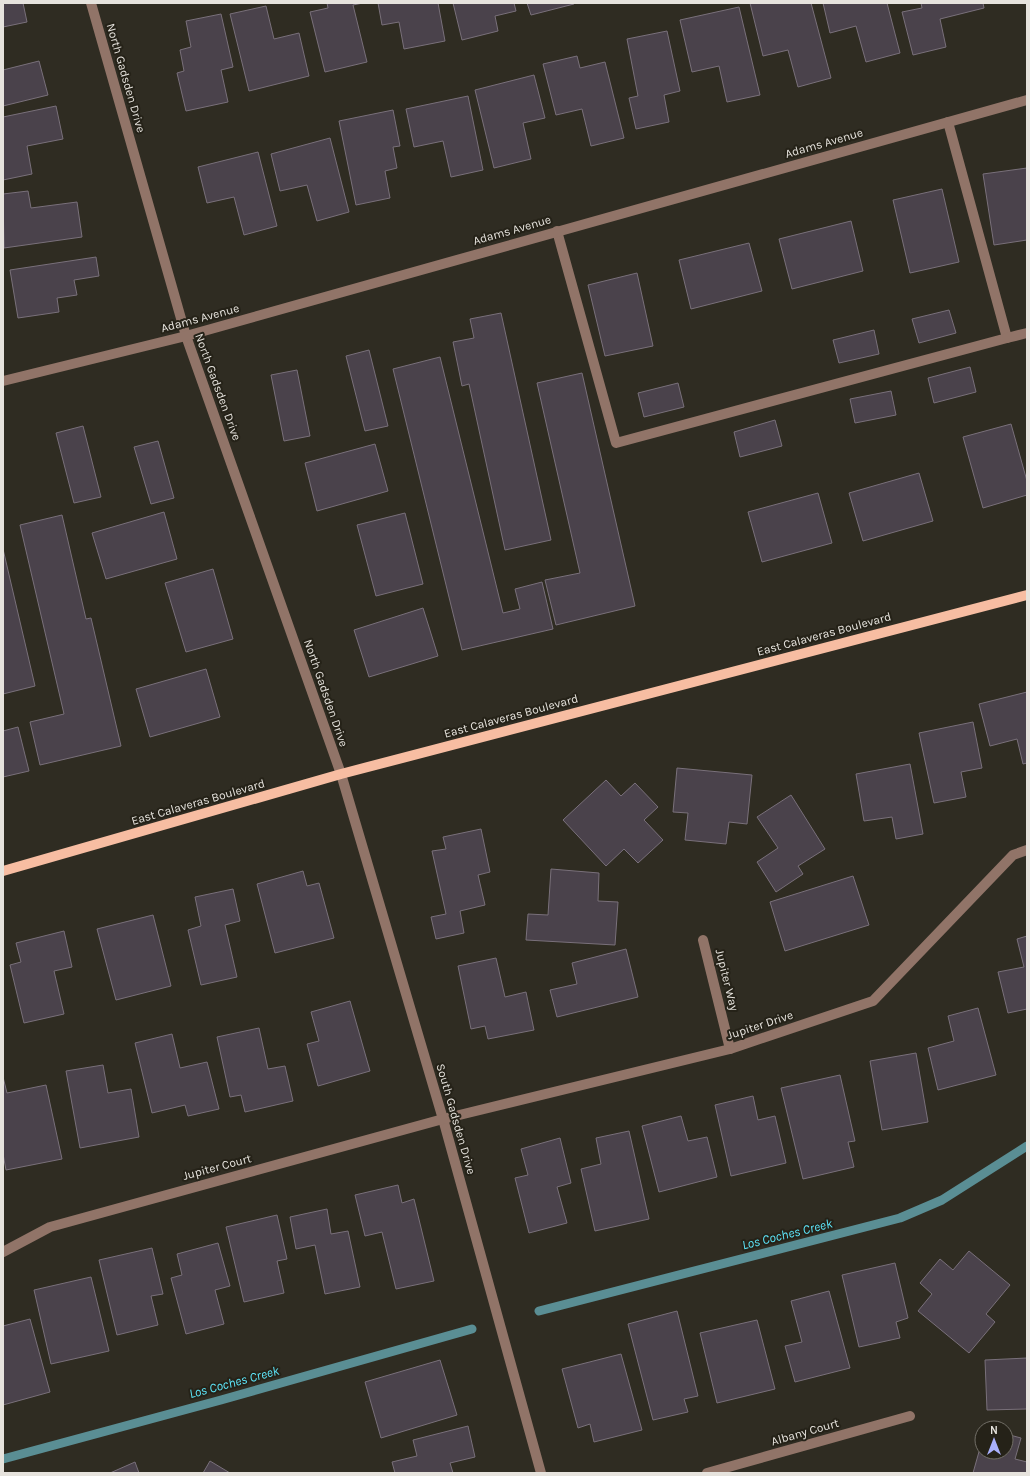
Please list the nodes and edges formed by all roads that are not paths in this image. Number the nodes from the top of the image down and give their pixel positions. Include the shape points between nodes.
1 (91, 3) edge
2 (1027, 100) edge
3 (948, 122) junction
4 (558, 231) junction
5 (1027, 333) edge
6 (186, 336) junction
7 (1007, 338) junction
8 (3, 381) edge
9 (1027, 595) edge
10 (341, 774) junction
11 (1027, 850) edge
12 (3, 871) edge
13 (703, 940) dead end
14 (730, 1049) junction
15 (443, 1119) junction
16 (3, 1252) edge
17 (910, 1416) dead end
18 (541, 1473) edge
19 (707, 1473) edge

1 - 6 street, North Gadsden Drive
2 - 3 street, Adams Avenue
3 - 4 street, Adams Avenue
3 - 7 street
4 - 6 street, Adams Avenue
4 - 7 street via 616,443
5 - 7 street
6 - 8 street, Adams Avenue
6 - 10 street, North Gadsden Drive
9 - 10 main road, East Calaveras Boulevard
10 - 12 main road, East Calaveras Boulevard
10 - 15 street, South Gadsden Drive
11 - 14 street, Jupiter Drive via 1013,855 874,1001
13 - 14 street, Jupiter Way
14 - 15 street, Jupiter Drive
15 - 16 street, Jupiter Court via 50,1227
15 - 18 street, South Gadsden Drive
17 - 19 street, Albany Court

